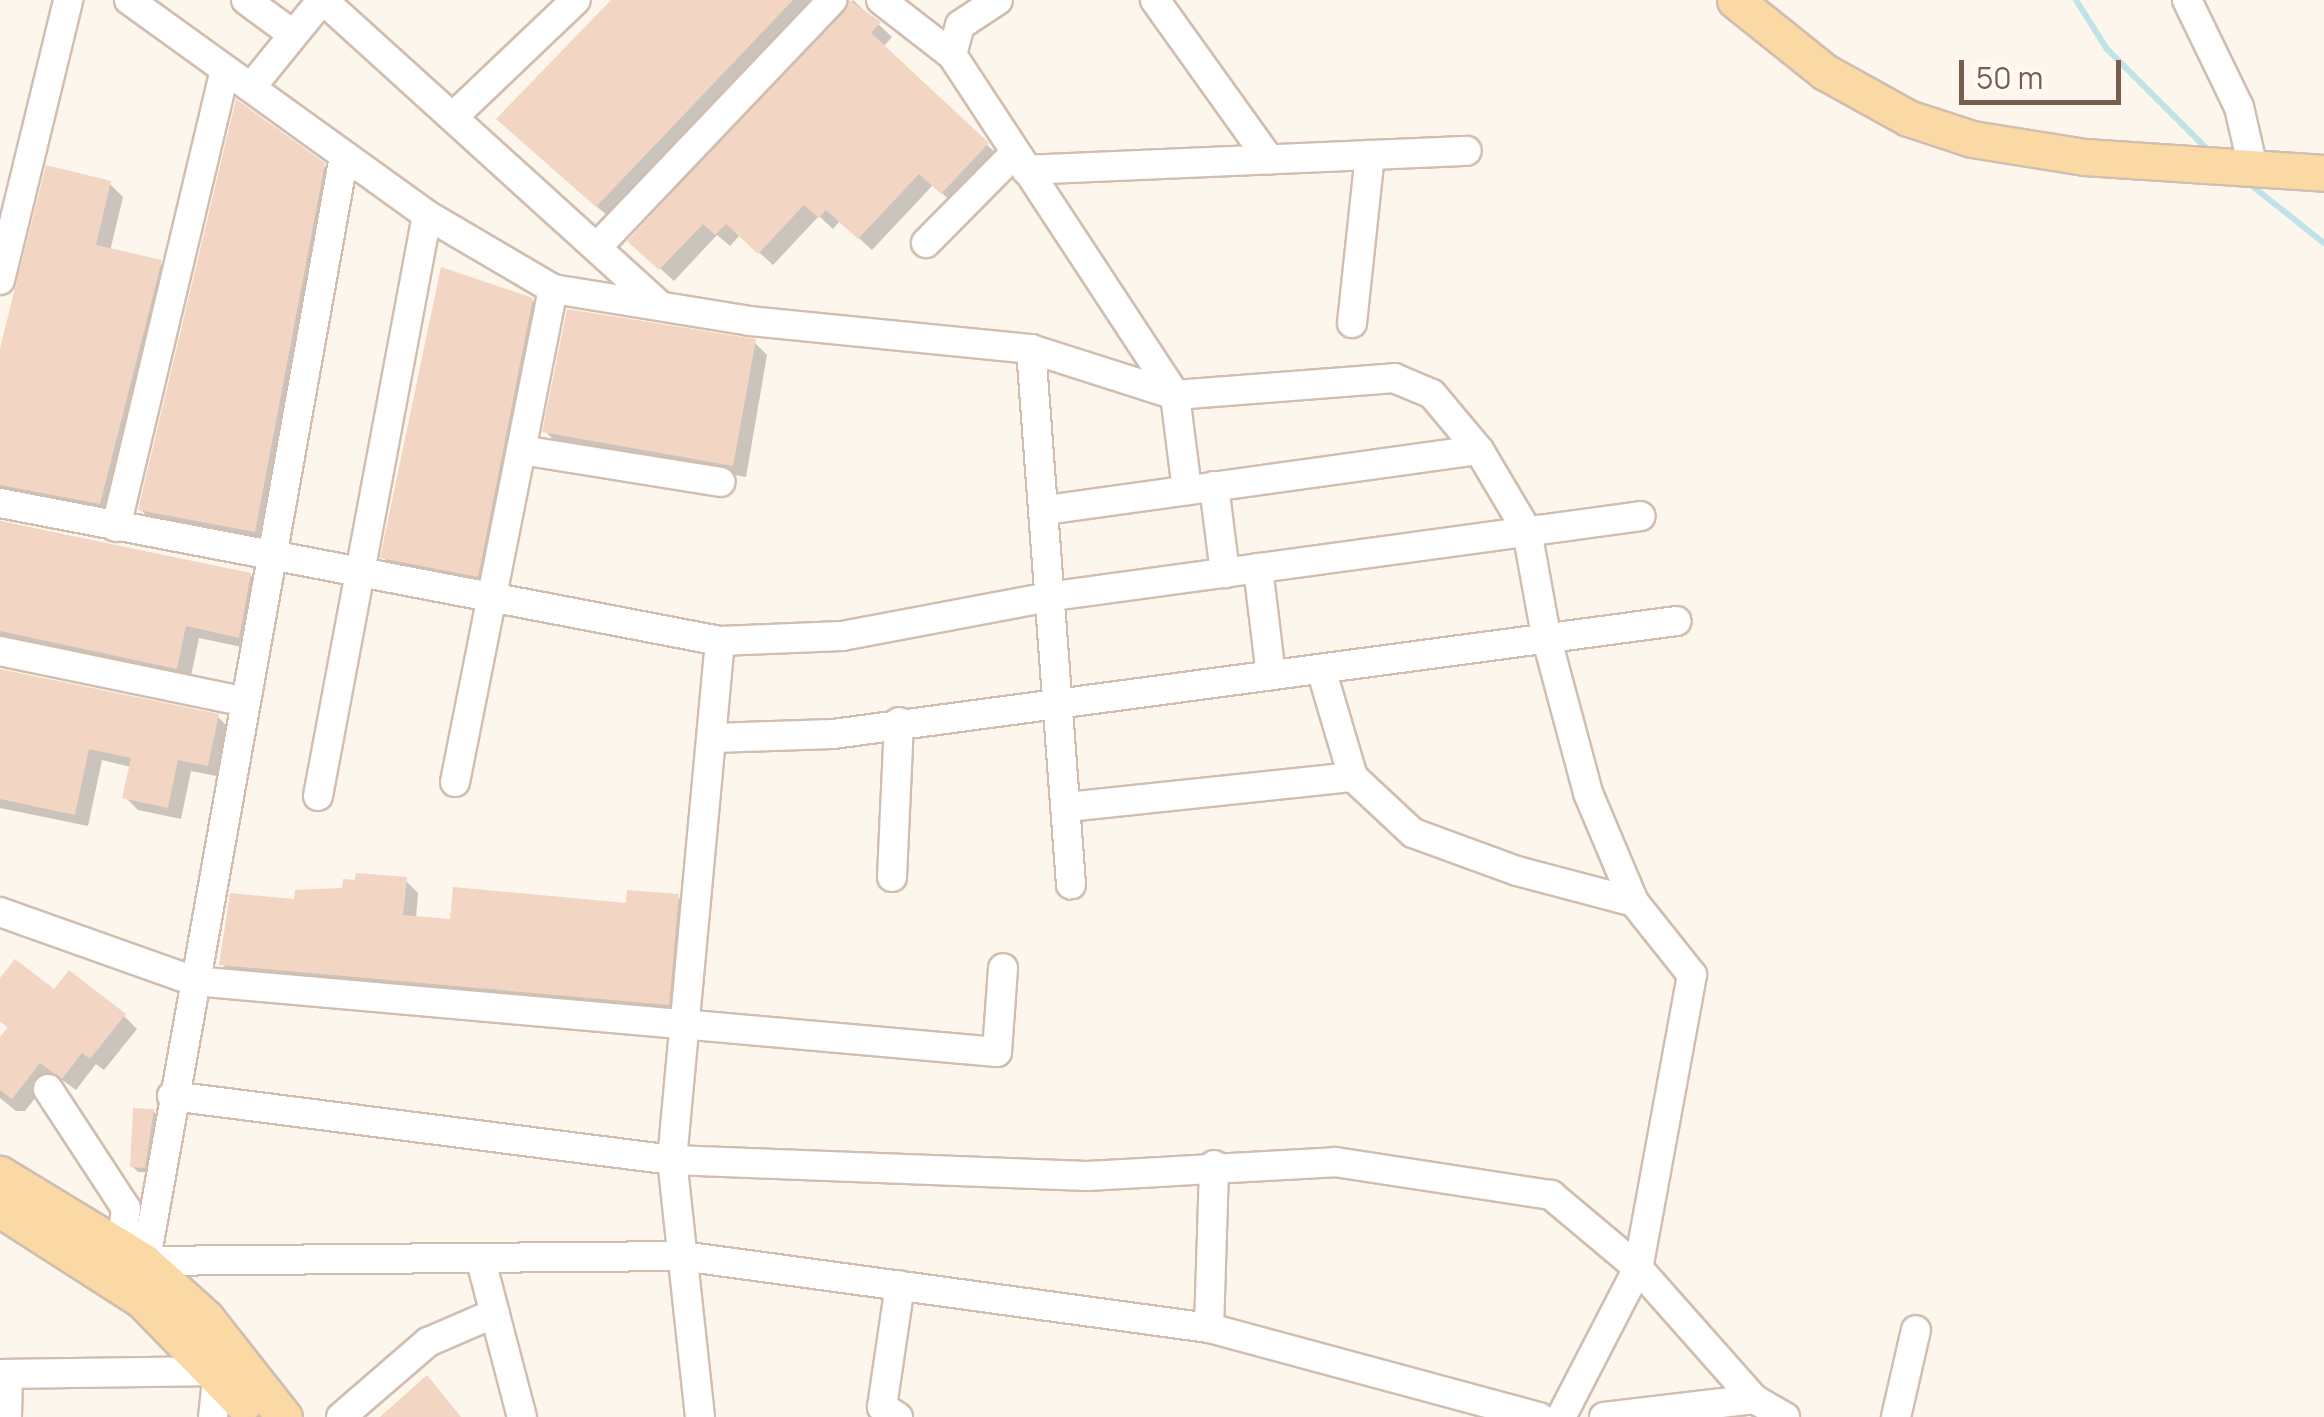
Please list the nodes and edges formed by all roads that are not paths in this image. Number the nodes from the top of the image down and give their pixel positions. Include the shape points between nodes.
1 (68, 0) edge
2 (129, 0) edge
3 (246, 0) edge
4 (322, 0) edge
5 (576, 0) edge
6 (832, 0) edge
7 (881, 0) edge
8 (998, 0) edge
9 (1155, 0) edge
10 (1735, 0) edge
11 (2186, 0) edge
12 (292, 33) junction
13 (952, 54) junction
14 (225, 70) junction
15 (252, 86) junction
16 (454, 116) junction
17 (1467, 151) dead end
18 (1370, 155) junction
19 (344, 156) junction
20 (1269, 160) junction
21 (1020, 162) junction
22 (2253, 168) junction
23 (2324, 173) edge
24 (427, 216) junction
25 (926, 243) dead end
26 (598, 246) junction
27 (0, 280) edge
28 (553, 289) junction
29 (656, 302) junction
30 (1352, 322) dead end
31 (1031, 349) junction
32 (1175, 394) junction
33 (521, 450) junction
34 (1479, 450) junction
35 (720, 482) dead end
36 (1200, 488) junction
37 (0, 503) edge
38 (1046, 510) junction
39 (1641, 516) dead end
40 (116, 527) junction
41 (1527, 532) junction
42 (271, 559) junction
43 (1258, 568) junction
44 (1225, 572) junction
45 (359, 576) junction
46 (1054, 596) junction
47 (492, 600) junction
48 (1676, 621) dead end
49 (1546, 636) junction
50 (720, 641) junction
51 (0, 651) edge
52 (1321, 669) junction
53 (1271, 675) junction
54 (246, 702) junction
55 (1061, 702) junction
56 (899, 722) junction
57 (712, 738) junction
58 (1353, 777) junction
59 (456, 782) dead end
60 (318, 796) dead end
61 (1068, 807) junction
62 (892, 877) dead end
63 (1071, 886) dead end
64 (1634, 902) junction
65 (0, 912) edge
66 (1003, 968) dead end
67 (194, 981) junction
68 (685, 1026) junction
69 (48, 1088) dead end
70 (172, 1096) junction
71 (672, 1160) junction
72 (1214, 1165) junction
73 (0, 1174) edge
74 (0, 1209) edge
75 (132, 1254) junction
76 (682, 1256) junction
77 (481, 1260) junction
78 (1638, 1268) junction
79 (900, 1285) junction
80 (142, 1300) junction
81 (495, 1313) junction
82 (1209, 1328) junction
83 (1916, 1330) dead end
84 (218, 1371) junction
85 (4, 1374) edge
86 (1750, 1408) edge
87 (7, 1417) edge
88 (213, 1417) edge
89 (253, 1417) edge
90 (284, 1417) edge
91 (341, 1417) edge
92 (522, 1417) edge
93 (700, 1417) edge
94 (899, 1417) edge
95 (1539, 1417) edge
96 (1561, 1417) edge
97 (1604, 1417) edge
98 (1785, 1417) edge
99 (1896, 1417) edge

1 - 27 street
2 - 14 street
3 - 12 street
4 - 12 street
4 - 16 street
5 - 16 street
6 - 26 street
7 - 13 street
8 - 13 street via 960,25
9 - 20 street
10 - 22 main road via 1825,72 1908,118 1972,138 2085,157
11 - 22 street via 2240,107
12 - 15 street
13 - 21 street
14 - 15 street
14 - 40 street
15 - 19 street
16 - 26 street
17 - 18 street
18 - 20 street
18 - 30 street
19 - 24 street
19 - 42 street
20 - 21 street
21 - 25 street
21 - 32 street
22 - 23 main road
24 - 28 street
24 - 45 street
26 - 29 street
28 - 29 street
28 - 33 street
29 - 31 street via 750,321
31 - 32 street
31 - 38 street
32 - 34 street via 1394,378 1432,394
32 - 36 street
33 - 35 street
33 - 47 street
34 - 36 street
34 - 41 street
36 - 38 street
36 - 44 street
37 - 40 street
38 - 46 street
39 - 41 street
40 - 42 street
41 - 43 street
41 - 49 street
42 - 45 street
42 - 54 street
43 - 44 street
43 - 53 street
44 - 46 street
45 - 47 street
45 - 60 street
46 - 50 street via 842,636
46 - 55 street
47 - 50 street
47 - 59 street
48 - 49 street
49 - 52 street
49 - 64 street via 1588,793
50 - 57 street
51 - 54 street
52 - 53 street
52 - 58 street
53 - 55 street
54 - 67 street
55 - 56 street
55 - 61 street
56 - 57 street via 791,739
56 - 62 street
57 - 68 street
58 - 61 street
58 - 64 street via 1413,833 1517,871
61 - 63 street
64 - 78 street via 1692,975
65 - 67 street
66 - 68 street via 996,1052
67 - 68 street
67 - 70 street
68 - 71 street
69 - 75 street via 126,1208
70 - 71 street
70 - 75 street
71 - 72 street via 1087,1176
71 - 76 street
72 - 78 street via 1335,1162 1551,1196
72 - 82 street
73 - 75 main road
74 - 80 main road
75 - 77 street
75 - 80 street
75 - 90 main road via 206,1318
76 - 77 street
76 - 79 street
76 - 93 street
77 - 81 street
78 - 86 street
78 - 96 street
79 - 82 street
79 - 94 street via 882,1408
80 - 84 main road
81 - 91 street via 428,1342
81 - 92 street
82 - 95 street
83 - 99 street
84 - 85 street
84 - 88 street
84 - 89 main road
85 - 87 street
86 - 97 street
86 - 98 street

